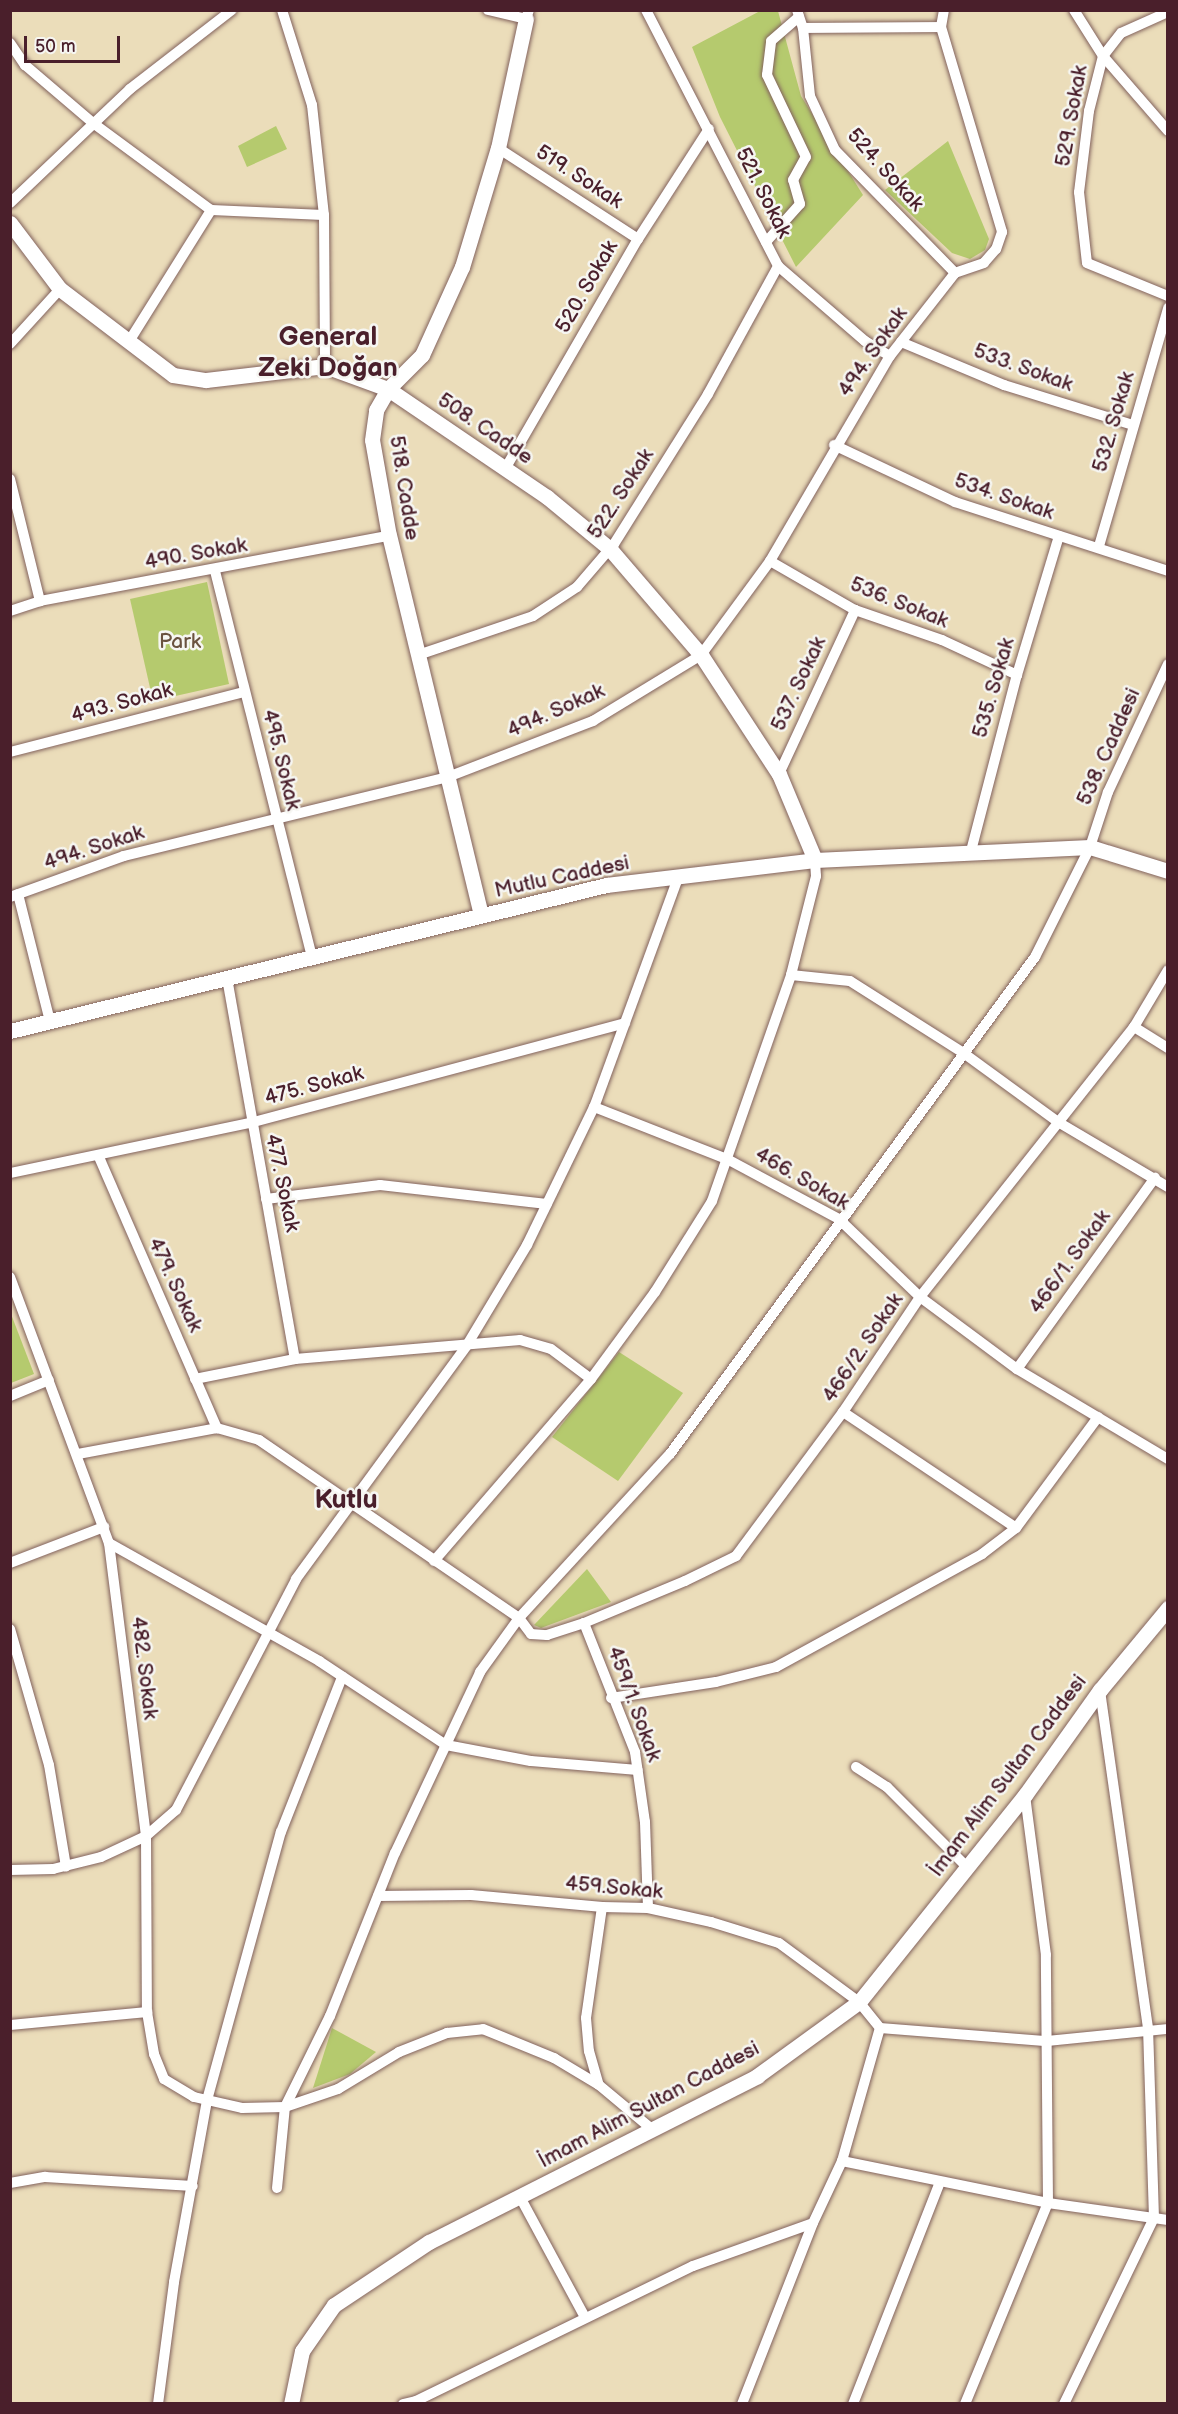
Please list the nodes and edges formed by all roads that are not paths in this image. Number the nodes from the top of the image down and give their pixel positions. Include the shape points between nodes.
1 (232, 10) edge
2 (282, 10) edge
3 (488, 10) edge
4 (646, 10) edge
5 (944, 10) edge
6 (1074, 10) edge
7 (1167, 12) edge
8 (527, 15) edge
9 (800, 19) edge
10 (941, 27) junction
11 (10, 43) edge
12 (1103, 56) junction
13 (93, 123) junction
14 (709, 129) junction
15 (1167, 131) edge
16 (498, 148) junction
17 (10, 203) edge
18 (211, 210) junction
19 (324, 215) junction
20 (10, 224) edge
21 (638, 239) junction
22 (766, 242) junction
23 (778, 266) junction
24 (955, 273) junction
25 (60, 289) junction
26 (1167, 296) edge
27 (1167, 308) edge
28 (901, 342) junction
29 (10, 344) edge
30 (128, 344) junction
31 (890, 356) junction
32 (325, 366) junction
33 (388, 389) junction
34 (1133, 425) junction
35 (834, 445) junction
36 (505, 469) junction
37 (10, 479) edge
38 (389, 536) junction
39 (1059, 536) junction
40 (1099, 546) junction
41 (610, 549) junction
42 (770, 561) junction
43 (215, 571) junction
44 (1167, 571) edge
45 (40, 601) junction
46 (855, 610) junction
47 (10, 611) edge
48 (417, 655) junction
49 (701, 655) junction
50 (1167, 664) edge
51 (1017, 675) junction
52 (244, 692) junction
53 (10, 752) edge
54 (780, 774) junction
55 (445, 778) junction
56 (276, 818) junction
57 (1090, 847) junction
58 (970, 851) junction
59 (815, 861) junction
60 (1167, 871) edge
61 (678, 878) junction
62 (14, 895) edge
63 (481, 915) junction
64 (312, 958) junction
65 (1167, 970) edge
66 (792, 975) junction
67 (227, 978) junction
68 (50, 1021) junction
69 (625, 1023) junction
70 (1134, 1027) junction
71 (10, 1031) edge
72 (1167, 1048) edge
73 (962, 1052) junction
74 (594, 1107) junction
75 (1058, 1122) junction
76 (250, 1123) junction
77 (99, 1157) junction
78 (727, 1159) junction
79 (10, 1173) edge
80 (1155, 1178) junction
81 (1167, 1187) edge
82 (266, 1199) junction
83 (547, 1204) junction
84 (839, 1219) junction
85 (10, 1277) edge
86 (920, 1297) junction
87 (467, 1345) junction
88 (295, 1359) junction
89 (1017, 1369) junction
90 (591, 1378) junction
91 (195, 1379) junction
92 (49, 1380) junction
93 (10, 1396) edge
94 (843, 1412) junction
95 (1098, 1417) junction
96 (217, 1428) junction
97 (78, 1455) junction
98 (1167, 1460) edge
99 (350, 1505) junction
100 (104, 1527) junction
101 (1016, 1528) junction
102 (108, 1543) junction
103 (434, 1561) junction
104 (10, 1563) edge
105 (1167, 1608) edge
106 (519, 1618) junction
107 (584, 1623) junction
108 (10, 1629) edge
109 (268, 1632) junction
110 (342, 1677) junction
111 (1100, 1690) junction
112 (610, 1698) junction
113 (446, 1744) junction
114 (856, 1767) dead end
115 (638, 1770) junction
116 (1025, 1795) junction
117 (146, 1836) junction
118 (966, 1866) junction
119 (66, 1867) junction
120 (10, 1870) edge
121 (378, 1896) junction
122 (602, 1907) junction
123 (648, 1908) junction
124 (859, 2002) junction
125 (147, 2012) junction
126 (10, 2025) edge
127 (880, 2028) junction
128 (1148, 2028) junction
129 (1167, 2029) edge
130 (1047, 2041) junction
131 (599, 2085) junction
132 (207, 2100) junction
133 (285, 2106) junction
134 (653, 2130) junction
135 (842, 2161) junction
136 (940, 2182) junction
137 (10, 2183) edge
138 (193, 2186) junction
139 (277, 2188) dead end
140 (520, 2197) junction
141 (1048, 2203) junction
142 (1155, 2218) junction
143 (1167, 2220) edge
144 (813, 2223) junction
145 (585, 2317) junction
146 (417, 2402) edge
147 (158, 2403) edge
148 (291, 2403) edge
149 (403, 2403) edge
150 (742, 2403) edge
151 (853, 2403) edge
152 (965, 2403) edge
153 (1064, 2403) edge

1 - 13 street
2 - 19 street via 312,105
3 - 8 street
4 - 14 street, 521. Sokak
5 - 10 street
6 - 12 street
7 - 12 street, 529. Sokak via 1121,33
8 - 16 street, 518. Cadde
9 - 10 street
9 - 22 street via 771,41 767,75 806,157 793,180 800,204
9 - 24 street, 524. Sokak via 810,96 835,150
10 - 24 street via 1002,232 996,249 984,263
11 - 13 street via 25,65
12 - 15 street
12 - 26 street, 529. Sokak via 1089,111 1079,192 1087,263
13 - 17 street
13 - 18 street
14 - 21 street, 520. Sokak
14 - 22 street, 521. Sokak
16 - 21 street, 519. Sokak
16 - 33 street, 518. Cadde via 462,267 422,355
18 - 19 street
18 - 30 street
19 - 32 street
20 - 25 street, 508. Cadde
21 - 36 street, 520. Sokak
22 - 23 street, 521. Sokak
23 - 31 street, 521. Sokak via 865,342
23 - 41 street, 522. Sokak via 708,394
24 - 28 street, 494. Sokak
25 - 29 street
25 - 30 street, 508. Cadde
27 - 34 street, 532. Sokak
28 - 31 street, 494. Sokak
28 - 34 street, 533. Sokak via 1004,385
30 - 32 street, 508. Cadde via 173,375 206,380
31 - 35 street, 494. Sokak
32 - 33 street, 508. Cadde
33 - 36 street, 508. Cadde
33 - 38 street, 518. Cadde via 376,410 372,440
34 - 40 street, 532. Sokak
35 - 39 street, 534. Sokak via 955,502
35 - 42 street, 494. Sokak
36 - 41 street, 508. Cadde
37 - 45 street
38 - 43 street, 490. Sokak
38 - 48 street, 518. Cadde
39 - 40 street, 534. Sokak
39 - 51 street, 535. Sokak
40 - 44 street, 534. Sokak
41 - 48 street, 522. Sokak via 577,586 533,616
41 - 49 street, 508. Cadde
42 - 46 street, 536. Sokak
42 - 49 street, 494. Sokak
43 - 45 street, 490. Sokak
43 - 52 street, 495. Sokak
45 - 47 street, 490. Sokak
46 - 51 street, 536. Sokak via 942,640
46 - 54 street, 537. Sokak
48 - 55 street, 518. Cadde
49 - 54 street, 508. Cadde
49 - 55 street, 494. Sokak via 593,721
50 - 57 street, 538. Caddesi via 1108,792
51 - 58 street, 535. Sokak
52 - 53 street, 493. Sokak
52 - 56 street, 495. Sokak
54 - 59 street, 508. Cadde
55 - 56 street, 494. Sokak
55 - 63 street, 518. Cadde
56 - 62 street, 494. Sokak via 124,856
56 - 64 street, 495. Sokak
57 - 58 street, Mutlu Caddesi
57 - 60 street, Mutlu Caddesi
57 - 73 street, 538. Caddesi via 1035,957
58 - 59 street, Mutlu Caddesi
59 - 61 street, Mutlu Caddesi
59 - 66 street via 816,876
61 - 63 street, Mutlu Caddesi via 606,885
61 - 69 street
62 - 68 street
63 - 64 street, Mutlu Caddesi
64 - 67 street, Mutlu Caddesi
65 - 70 street, 466/2. Sokak
66 - 73 street via 850,981
66 - 78 street
67 - 68 street, Mutlu Caddesi
67 - 76 street, 477. Sokak
68 - 71 street, Mutlu Caddesi
69 - 74 street
69 - 76 street, 475. Sokak
70 - 72 street
70 - 75 street, 466/2. Sokak
73 - 75 street
73 - 84 street, 538. Caddesi
74 - 78 street, 466. Sokak
74 - 83 street
75 - 80 street
75 - 86 street, 466/2. Sokak
76 - 77 street, 475. Sokak
76 - 82 street, 477. Sokak
77 - 79 street, 475. Sokak
77 - 91 street, 479. Sokak
78 - 84 street, 466. Sokak
78 - 90 street via 706,1211 655,1292
80 - 81 street
80 - 89 street, 466/1. Sokak
82 - 83 street via 380,1185 480,1193
82 - 88 street, 477. Sokak
83 - 87 street
84 - 86 street, 466. Sokak
84 - 106 street, 538. Caddesi via 670,1454
85 - 92 street, 482. Sokak
86 - 89 street, 466. Sokak
86 - 94 street, 466/2. Sokak
87 - 88 street
87 - 90 street via 537,1341
87 - 99 street
88 - 91 street
89 - 95 street, 466. Sokak
90 - 103 street
91 - 96 street, 479. Sokak
92 - 93 street
92 - 97 street, 482. Sokak
94 - 101 street
94 - 107 street, 466/2. Sokak via 736,1556
95 - 98 street, 466. Sokak
95 - 101 street
96 - 97 street
96 - 99 street via 259,1440
97 - 100 street, 482. Sokak
99 - 103 street
99 - 109 street via 296,1579
100 - 102 street, 482. Sokak
100 - 104 street
101 - 112 street via 982,1554 776,1666 716,1682
102 - 109 street
102 - 117 street, 482. Sokak
103 - 106 street
105 - 111 street, İmam Alim Sultan Caddesi
106 - 107 street, 466/2. Sokak via 531,1634 547,1635
106 - 113 street, 538. Caddesi via 480,1672
107 - 112 street, 459/1. Sokak
108 - 119 street via 49,1765
109 - 110 street
109 - 117 street via 176,1810
110 - 113 street
110 - 132 street via 281,1832
111 - 116 street, İmam Alim Sultan Caddesi
111 - 128 street
112 - 115 street, 459/1. Sokak via 635,1752
113 - 115 street via 531,1761
113 - 121 street, 538. Caddesi
114 - 118 street via 887,1787
115 - 123 street, 459/1. Sokak via 645,1822
116 - 118 street, İmam Alim Sultan Caddesi
116 - 130 street via 1046,1955
117 - 119 street via 101,1857
117 - 125 street, 482. Sokak
118 - 124 street, İmam Alim Sultan Caddesi
119 - 120 street
121 - 122 street, 459.Sokak via 471,1895
121 - 133 street, 538. Caddesi via 330,2016
122 - 123 street, 459.Sokak
122 - 131 street via 586,2018 589,2051
123 - 124 street, 459.Sokak via 779,1943
124 - 127 street, 459.Sokak
124 - 134 street, İmam Alim Sultan Caddesi via 757,2076
125 - 126 street
125 - 132 street, 482. Sokak via 154,2054 164,2079
127 - 130 street
127 - 135 street
128 - 129 street
128 - 130 street
128 - 142 street
130 - 141 street
131 - 133 street via 554,2058 483,2029 447,2033 399,2052 338,2089
131 - 134 street
132 - 133 street via 242,2108
132 - 138 street
133 - 139 street
134 - 140 street, İmam Alim Sultan Caddesi
135 - 136 street
135 - 144 street
136 - 141 street
136 - 151 street
137 - 138 street via 45,2177
138 - 147 street via 174,2282
140 - 145 street
140 - 148 street, İmam Alim Sultan Caddesi via 429,2242 334,2305 302,2350
141 - 142 street
141 - 152 street
142 - 143 street
142 - 153 street
144 - 145 street via 693,2266
144 - 150 street
145 - 146 street
146 - 149 street

